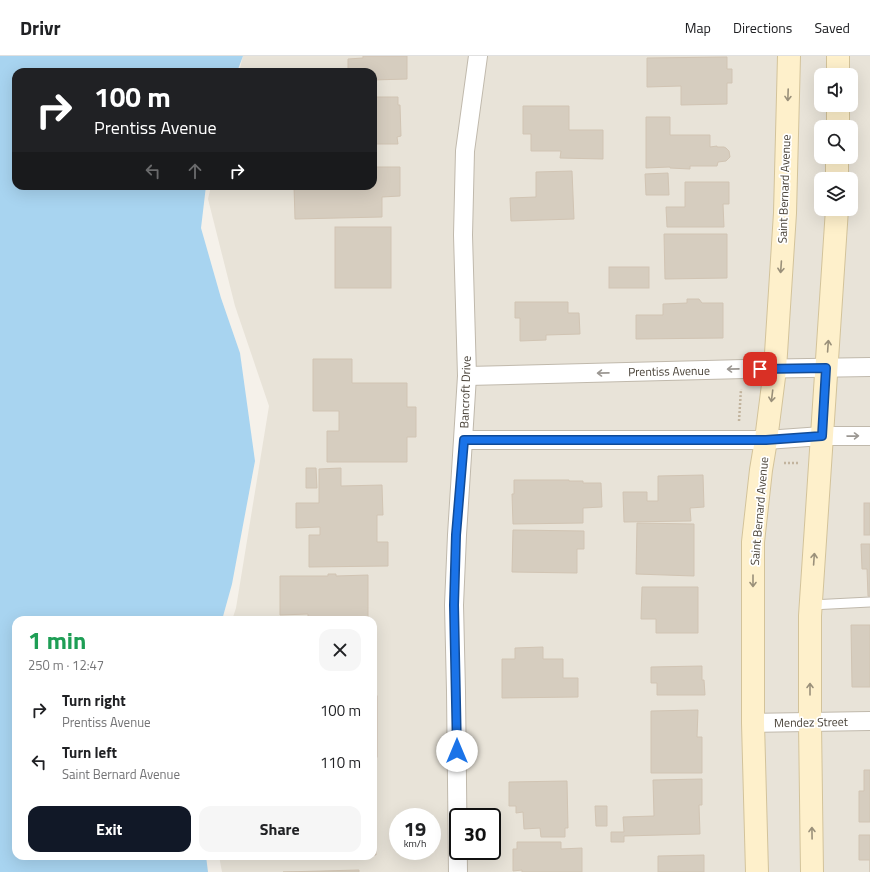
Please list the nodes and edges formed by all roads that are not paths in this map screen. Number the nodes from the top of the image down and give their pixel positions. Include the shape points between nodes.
1 (478, 56) edge
2 (789, 56) edge
3 (838, 56) edge
4 (838, 68) edge
5 (837, 216) edge
6 (870, 367) edge
7 (826, 368) junction
8 (775, 369) junction
9 (467, 376) junction
10 (822, 436) junction
11 (870, 436) edge
12 (464, 440) junction
13 (766, 440) junction
14 (870, 602) edge
15 (811, 605) junction
16 (870, 721) edge
17 (752, 723) junction
18 (810, 723) junction
19 (458, 872) edge
20 (756, 872) edge
21 (812, 872) edge

1 - 9 street, Bancroft Drive via 465,151 463,235
2 -> 8 main road, Saint Bernard Avenue via 784,213
3 - 4 main road
7 -> 5 main road
6 - 7 street, Prentiss Avenue
7 - 8 street, Prentiss Avenue
7 - 10 main road
8 -> 9 street, Prentiss Avenue
8 -> 13 main road, Saint Bernard Avenue
9 - 12 street, Bancroft Drive
10 -> 11 street
10 - 13 street
15 -> 10 main road
12 - 13 street
12 - 19 street, Bancroft Drive via 456,535 454,605
13 -> 17 main road, Saint Bernard Avenue via 753,542
14 - 15 lane
18 -> 15 main road
16 - 18 street, Mendez Street
17 - 18 street, Mendez Street
17 - 20 main road, Saint Bernard Avenue
21 -> 18 main road

